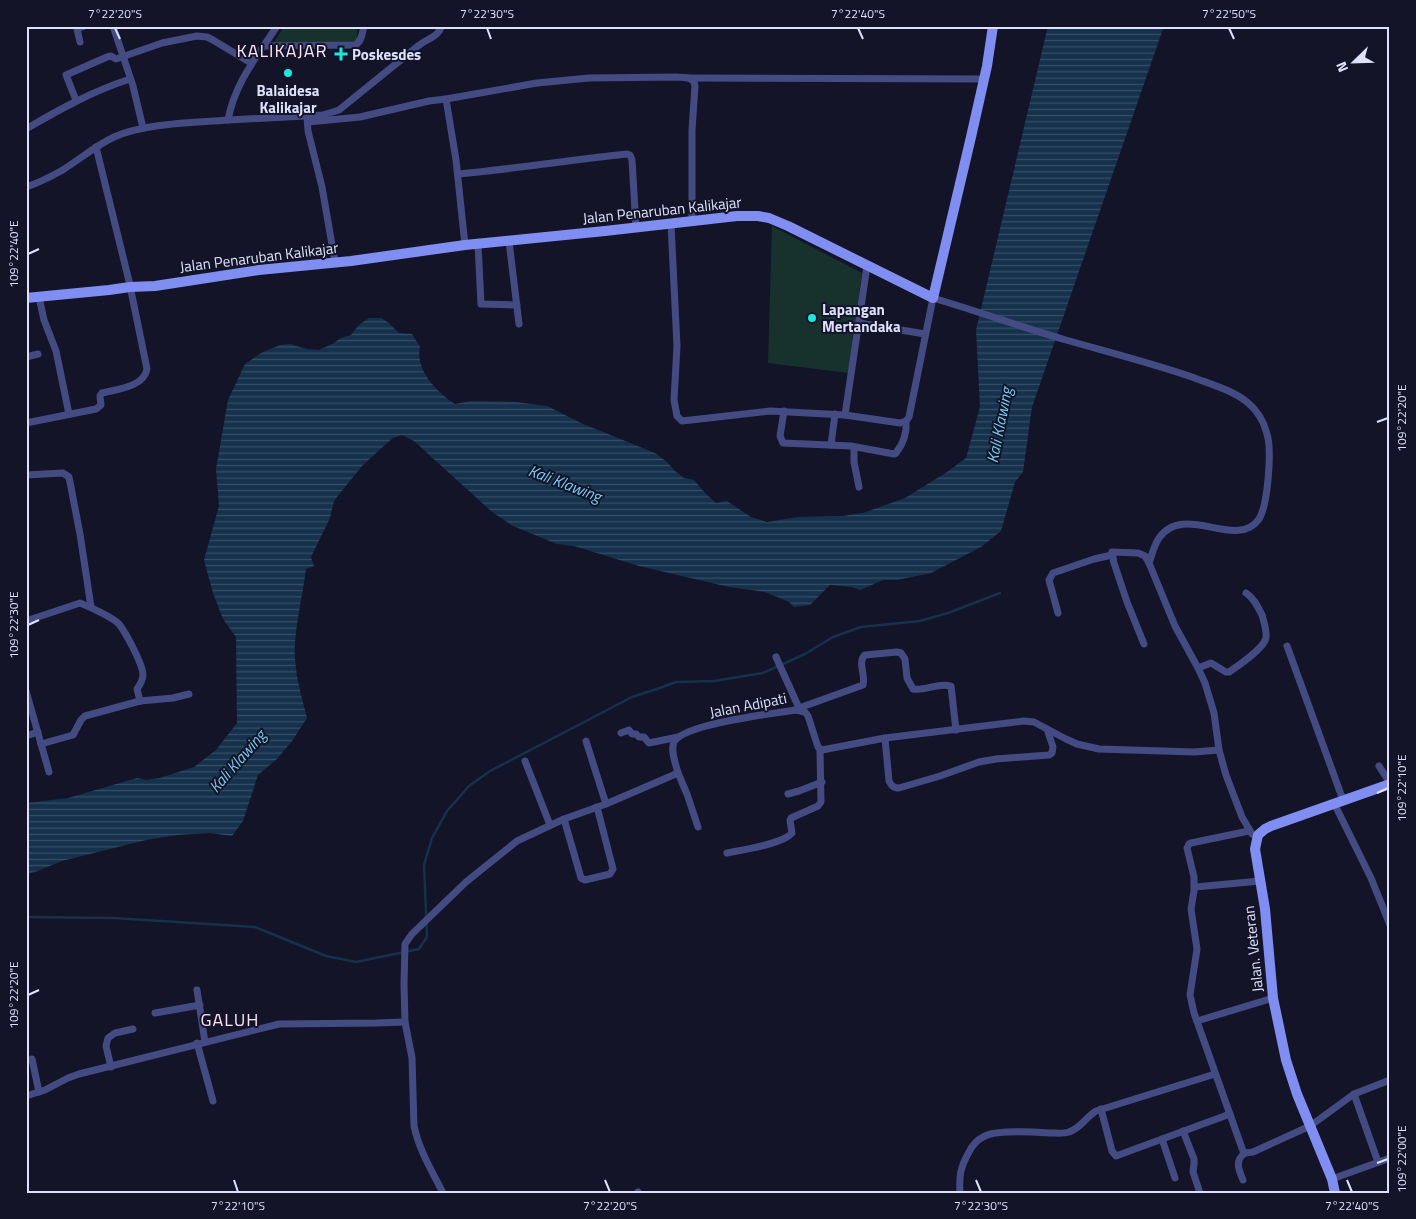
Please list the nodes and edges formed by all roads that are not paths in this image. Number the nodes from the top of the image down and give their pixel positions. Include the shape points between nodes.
1 (84, 26) edge
2 (113, 26) edge
3 (277, 26) edge
4 (364, 26) edge
5 (442, 26) edge
6 (993, 26) edge
7 (80, 42) dead end
8 (264, 46) junction
9 (124, 57) junction
10 (251, 62) junction
11 (130, 78) junction
12 (689, 78) junction
13 (984, 79) junction
14 (446, 99) junction
15 (76, 100) junction
16 (308, 118) junction
17 (228, 120) junction
18 (26, 128) edge
19 (143, 128) junction
20 (96, 148) junction
21 (458, 174) junction
22 (26, 187) edge
23 (692, 221) junction
24 (672, 224) junction
25 (636, 228) junction
26 (509, 241) junction
27 (478, 244) junction
28 (465, 245) junction
29 (334, 262) junction
30 (867, 266) junction
31 (130, 286) junction
32 (39, 297) junction
33 (26, 298) edge
34 (932, 298) junction
35 (516, 305) junction
36 (858, 323) junction
37 (519, 324) dead end
38 (925, 334) junction
39 (38, 354) dead end
40 (26, 357) edge
41 (784, 411) junction
42 (69, 414) junction
43 (835, 414) junction
44 (845, 415) junction
45 (906, 421) junction
46 (26, 422) edge
47 (832, 445) junction
48 (854, 446) junction
49 (26, 475) edge
50 (859, 487) dead end
51 (1112, 555) junction
52 (1149, 563) junction
53 (1246, 593) dead end
54 (91, 607) junction
55 (1058, 613) dead end
56 (26, 621) edge
57 (1144, 644) dead end
58 (1287, 646) dead end
59 (776, 657) dead end
60 (1198, 668) junction
61 (26, 691) edge
62 (189, 694) dead end
63 (140, 701) junction
64 (798, 709) junction
65 (1047, 729) junction
66 (956, 730) junction
67 (38, 732) junction
68 (621, 733) dead end
69 (26, 736) edge
70 (678, 737) junction
71 (884, 738) junction
72 (586, 741) dead end
73 (41, 744) junction
74 (820, 750) junction
75 (1219, 750) junction
76 (525, 761) dead end
77 (1379, 766) dead end
78 (48, 772) dead end
79 (678, 773) junction
80 (822, 782) junction
81 (1390, 784) edge
82 (788, 794) dead end
83 (1338, 801) junction
84 (606, 804) junction
85 (597, 807) junction
86 (564, 819) junction
87 (550, 825) junction
88 (698, 827) dead end
89 (1249, 830) junction
90 (1256, 840) junction
91 (728, 854) dead end
92 (1260, 881) junction
93 (1194, 887) junction
94 (1390, 925) edge
95 (197, 990) dead end
96 (1273, 998) junction
97 (200, 1005) junction
98 (155, 1013) dead end
99 (1197, 1021) junction
100 (405, 1022) junction
101 (133, 1029) dead end
102 (201, 1042) junction
103 (32, 1059) dead end
104 (111, 1067) junction
105 (1215, 1074) junction
106 (1390, 1080) edge
107 (39, 1092) junction
108 (1354, 1094) junction
109 (26, 1096) edge
110 (212, 1102) dead end
111 (1102, 1109) junction
112 (1230, 1114) junction
113 (1310, 1126) junction
114 (1183, 1131) junction
115 (1162, 1139) junction
116 (1245, 1153) junction
117 (1390, 1158) edge
118 (1378, 1162) junction
119 (1176, 1178) dead end
120 (1332, 1179) junction
121 (1243, 1180) dead end
122 (442, 1193) edge
123 (960, 1193) edge
124 (1200, 1193) edge
125 (1335, 1193) edge

1 - 7 street via 77,29
2 - 9 street
3 - 8 street
4 - 8 street via 361,41 355,45
5 - 16 street via 438,35 427,39 339,110
6 - 13 street
8 - 10 street
9 - 10 street via 162,43 197,36 207,37
9 - 11 street
9 - 15 street via 107,57 66,75
10 - 17 street via 230,108
11 - 15 street
11 - 19 street
12 - 13 street
12 - 14 street via 589,78 528,84
12 - 23 street via 695,82
13 - 34 street
14 - 16 street via 360,117
14 - 21 street
15 - 18 street
16 - 17 street
16 - 29 street
17 - 19 street
19 - 20 street via 114,137
20 - 22 street via 62,170
20 - 31 street
21 - 25 street via 627,154 632,160
21 - 28 street
23 - 24 street, Jalan Penaruban Kalikajar
23 - 30 street, Jalan Penaruban Kalikajar via 737,216 769,218
24 - 25 street, Jalan Penaruban Kalikajar
24 - 41 street via 677,346 674,400 678,419 687,421
25 - 26 street, Jalan Penaruban Kalikajar
26 - 27 street, Jalan Penaruban Kalikajar
26 - 35 street
27 - 28 street, Jalan Penaruban Kalikajar
27 - 35 street via 481,304
28 - 29 street, Jalan Penaruban Kalikajar
29 - 31 street, Jalan Penaruban Kalikajar via 155,286
30 - 34 street, Jalan Penaruban Kalikajar
30 - 36 street
31 - 32 street, Jalan Penaruban Kalikajar
31 - 42 street via 146,376 136,384 102,393 99,407
32 - 33 street, Jalan Penaruban Kalikajar
32 - 42 street via 56,350
34 - 38 street
34 - 52 street via 1212,384 1247,402 1257,412 1266,430 1270,453 1262,513 1254,524 1243,530 1185,523 1172,527 1158,539
35 - 37 street
36 - 38 street
36 - 44 street
38 - 45 street
39 - 40 street
41 - 43 street
41 - 47 street via 780,436 783,443
42 - 46 street
43 - 44 street
43 - 47 street
44 - 45 street via 900,423
45 - 48 street via 906,431 894,454
47 - 48 street
48 - 50 street
49 - 54 street via 63,473 69,477
51 - 52 street via 1113,551 1138,553
51 - 55 street via 1053,572 1049,580
51 - 57 street
52 - 60 street via 1175,626
53 - 60 street via 1262,616 1266,629 1264,643 1229,672 1211,663
54 - 56 street via 80,603
54 - 63 street via 118,624 137,656 143,676 138,689
58 - 83 street
59 - 64 street
60 - 75 street via 1214,713
61 - 67 street
62 - 63 street
63 - 73 street via 85,716 73,735
64 - 66 street via 863,684 861,662 865,655 898,652 904,656 913,689 951,686
64 - 70 street, Jalan Adipati via 731,719
64 - 74 street, Jalan Adipati via 808,716
65 - 66 street via 1024,721
65 - 71 street via 1053,747 1048,755 979,762 899,788 889,781
65 - 75 street via 1077,744 1099,749
66 - 71 street
67 - 69 street
67 - 73 street
68 - 70 street, Jalan Adipati via 630,730 649,743
70 - 79 street via 673,747
71 - 74 street
72 - 84 street
73 - 78 street
74 - 80 street, Jalan Adipati
75 - 89 street via 1235,800
76 - 87 street
77 - 81 street
79 - 84 street
79 - 88 street
80 - 82 street
80 - 91 street, Jalan Adipati via 821,802 791,818 791,836
81 - 83 street
83 - 90 street via 1271,826
83 - 94 street
84 - 85 street
85 - 86 street
85 - 86 street via 613,869 610,874 585,880 581,878
86 - 87 street
87 - 100 street via 517,841 489,862 406,940
89 - 90 street
89 - 93 street via 1187,846
90 - 92 street, Jalan. Veteran
92 - 93 street
92 - 96 street, Jalan. Veteran
93 - 99 street via 1191,909 1197,949 1190,995
95 - 97 street
96 - 99 street
96 - 113 street, Jalan. Veteran via 1286,1060
97 - 98 street
97 - 102 street
99 - 105 street
100 - 102 street via 287,1023
100 - 122 street via 412,1058 416,1137
101 - 104 street via 108,1038 106,1046
102 - 104 street
102 - 110 street
103 - 107 street
104 - 107 street via 68,1078
105 - 111 street
105 - 112 street
106 - 108 street
107 - 109 street
108 - 113 street
108 - 118 street
111 - 115 street via 1114,1155
111 - 123 street via 1068,1133 1019,1132 985,1136 970,1150 963,1163
112 - 114 street
112 - 116 street
113 - 116 street
113 - 120 street, Jalan. Veteran
114 - 115 street
114 - 124 street via 1194,1159 1193,1172
115 - 119 street
116 - 121 street via 1238,1160
117 - 118 street
118 - 120 street
120 - 125 street, Jalan. Veteran

